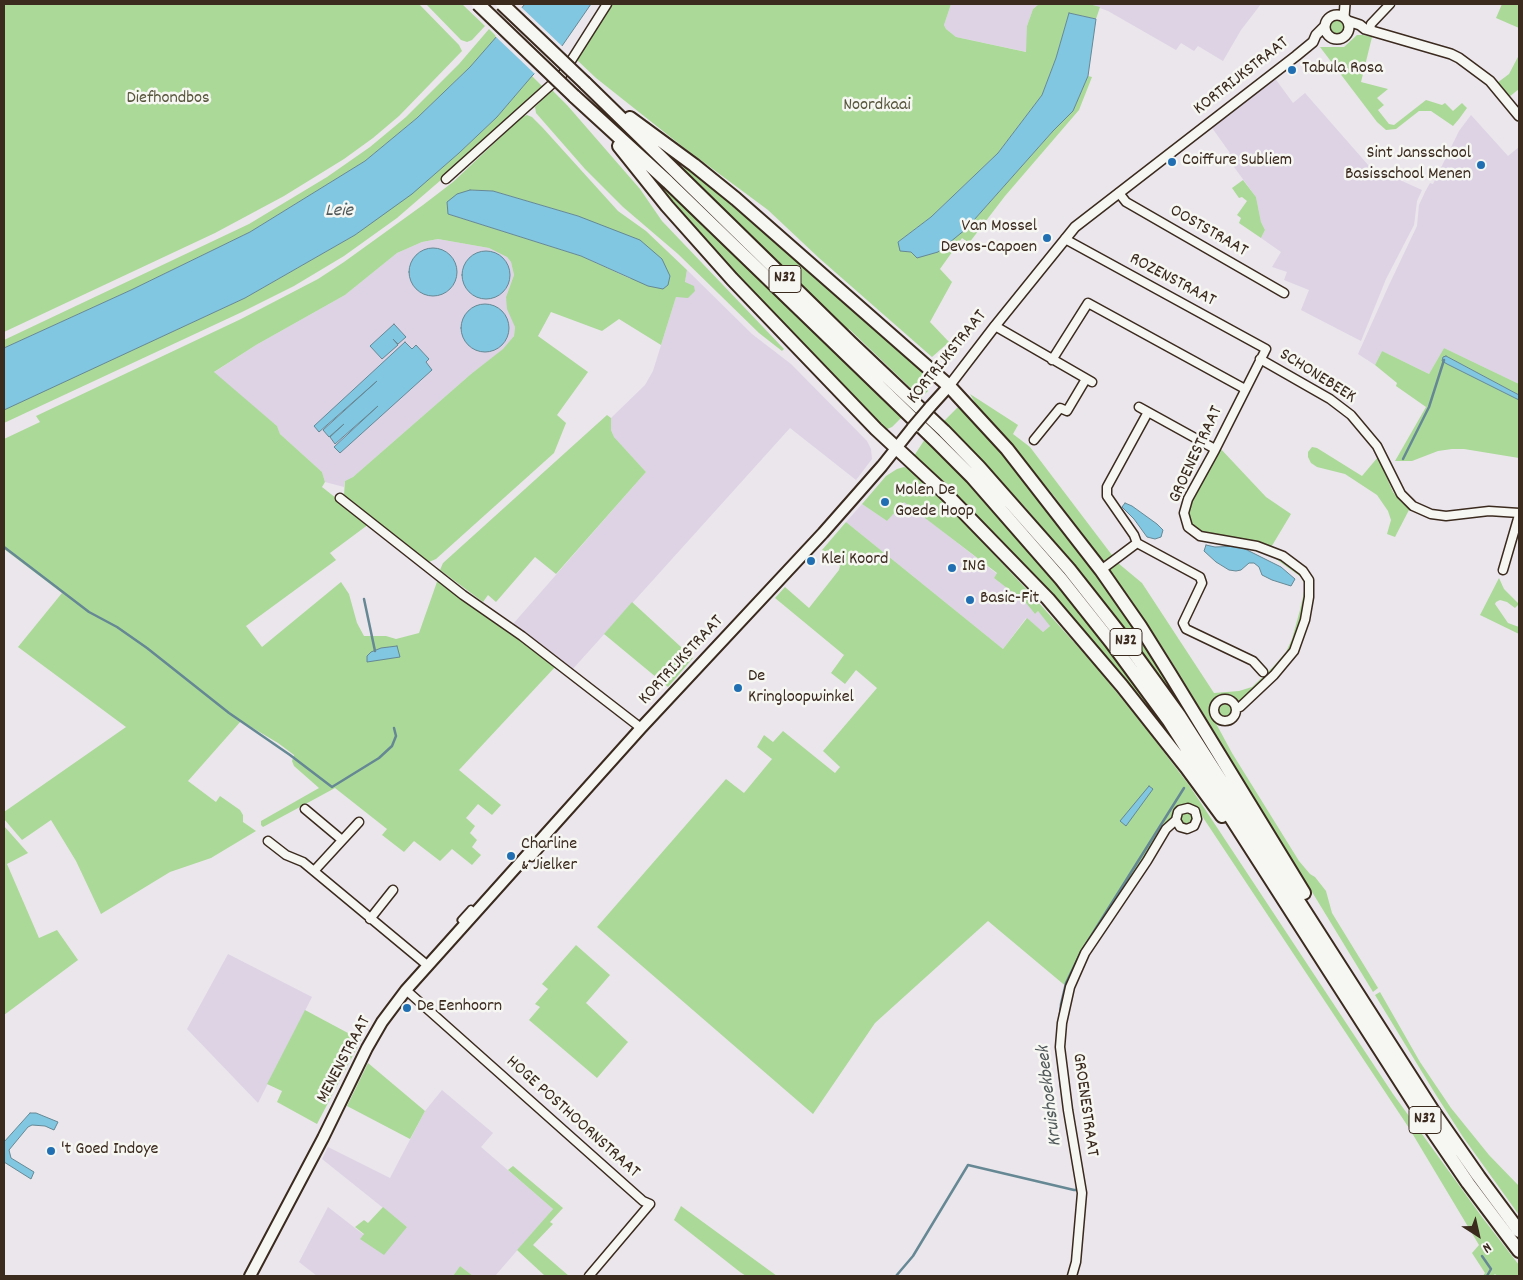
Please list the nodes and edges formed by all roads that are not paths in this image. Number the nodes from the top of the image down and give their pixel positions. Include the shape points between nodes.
1 (478, 4) edge
2 (502, 4) edge
3 (607, 4) edge
4 (1344, 4) edge
5 (1390, 4) edge
6 (1343, 17) junction
7 (1324, 27) junction
8 (1367, 29) junction
9 (1348, 32) junction
10 (1329, 37) junction
11 (1312, 42) junction
12 (588, 86) junction
13 (1519, 116) edge
14 (600, 120) junction
15 (446, 179) dead end
16 (1118, 193) junction
17 (1065, 239) junction
18 (1284, 293) dead end
19 (995, 326) junction
20 (1266, 348) joint
21 (1052, 360) junction
22 (1260, 360) junction
23 (950, 386) junction
24 (1245, 388) junction
25 (1139, 408) dead end
26 (1148, 412) junction
27 (1034, 440) dead end
28 (896, 447) junction
29 (1215, 449) junction
30 (340, 498) dead end
31 (1519, 514) edge
32 (1137, 543) junction
33 (1101, 570) junction
34 (1503, 570) dead end
35 (1263, 672) dead end
36 (1236, 708) dead end
37 (641, 728) junction
38 (305, 809) dead end
39 (1176, 820) dead end
40 (359, 822) dead end
41 (342, 840) junction
42 (268, 841) dead end
43 (1265, 870) junction
44 (314, 871) junction
45 (504, 883) joint
46 (393, 890) dead end
47 (370, 919) junction
48 (427, 965) junction
49 (1349, 981) junction
50 (406, 990) junction
51 (1519, 1231) edge
52 (1519, 1251) edge
53 (250, 1276) edge
54 (589, 1276) edge
55 (1072, 1276) edge

1 - 14 highway, N32, bridge
2 - 12 highway, N32, bridge
3 - 15 street via 562,74
4 - 6 street
5 - 8 street
6 - 7 street via 1328,18
6 - 8 street
6 - 9 street via 1349,26
7 - 10 street
7 - 11 street, KORTRIJKSTRAAT
8 - 9 street
8 - 13 street via 1451,54 1467,63 1490,81
9 - 10 street via 1342,38
10 - 11 street, KORTRIJKSTRAAT
11 - 16 street, KORTRIJKSTRAAT
12 - 23 highway via 736,199
12 - 49 highway, N32 via 944,431 1068,569 1179,715
14 - 28 highway via 707,252
14 - 43 highway, N32 via 897,402 972,477 1021,532 1111,642 1169,721
16 - 17 street, KORTRIJKSTRAAT via 1075,227
16 - 18 street, OOSTSTRAAT via 1126,202
17 - 19 street, KORTRIJKSTRAAT
17 - 20 street, ROZENSTRAAT
19 - 21 street
19 - 23 street, KORTRIJKSTRAAT
20 - 22 street, GROENESTRAAT
21 - 24 street via 1088,303
21 - 27 street via 1089,380 1066,411 1060,408
22 - 24 street, GROENESTRAAT
22 - 31 street, SCHONEBEEK via 1330,399 1351,415 1377,446 1401,494 1413,506 1446,516 1489,511
23 - 28 main road, KORTRIJKSTRAAT, bridge
23 - 33 highway via 1007,449
24 - 29 street, GROENESTRAAT
25 - 26 street
26 - 29 street
26 - 32 street via 1106,492
28 - 37 main road, KORTRIJKSTRAAT via 823,533
28 - 43 highway via 995,543 1084,640 1186,767 1246,850
29 - 36 street, GROENESTRAAT via 1188,499 1184,514 1188,527 1200,536 1256,546 1283,556 1307,575 1310,585 1305,620 1294,651 1274,675
30 - 37 street, KORTRIJKSTRAAT
31 - 34 street, SCHONEBEEK
32 - 33 street
32 - 35 street via 1200,577 1202,583 1183,623 1186,629 1253,661
33 - 49 highway via 1170,674 1348,967
37 - 45 main road, KORTRIJKSTRAAT
38 - 41 street
39 - 55 street, GROENESTRAAT via 1166,829 1085,953 1070,987 1060,1047 1082,1194
40 - 41 street
41 - 44 street
42 - 44 street
43 - 52 highway, N32 via 1423,1117
44 - 47 street
45 - 48 main road, MENENSTRAAT
46 - 47 street
47 - 48 street
48 - 50 main road, MENENSTRAAT
49 - 51 highway, N32 via 1433,1111
50 - 53 main road, MENENSTRAAT via 367,1048
50 - 54 street, HOGE POSTHOORNSTRAAT via 650,1204

